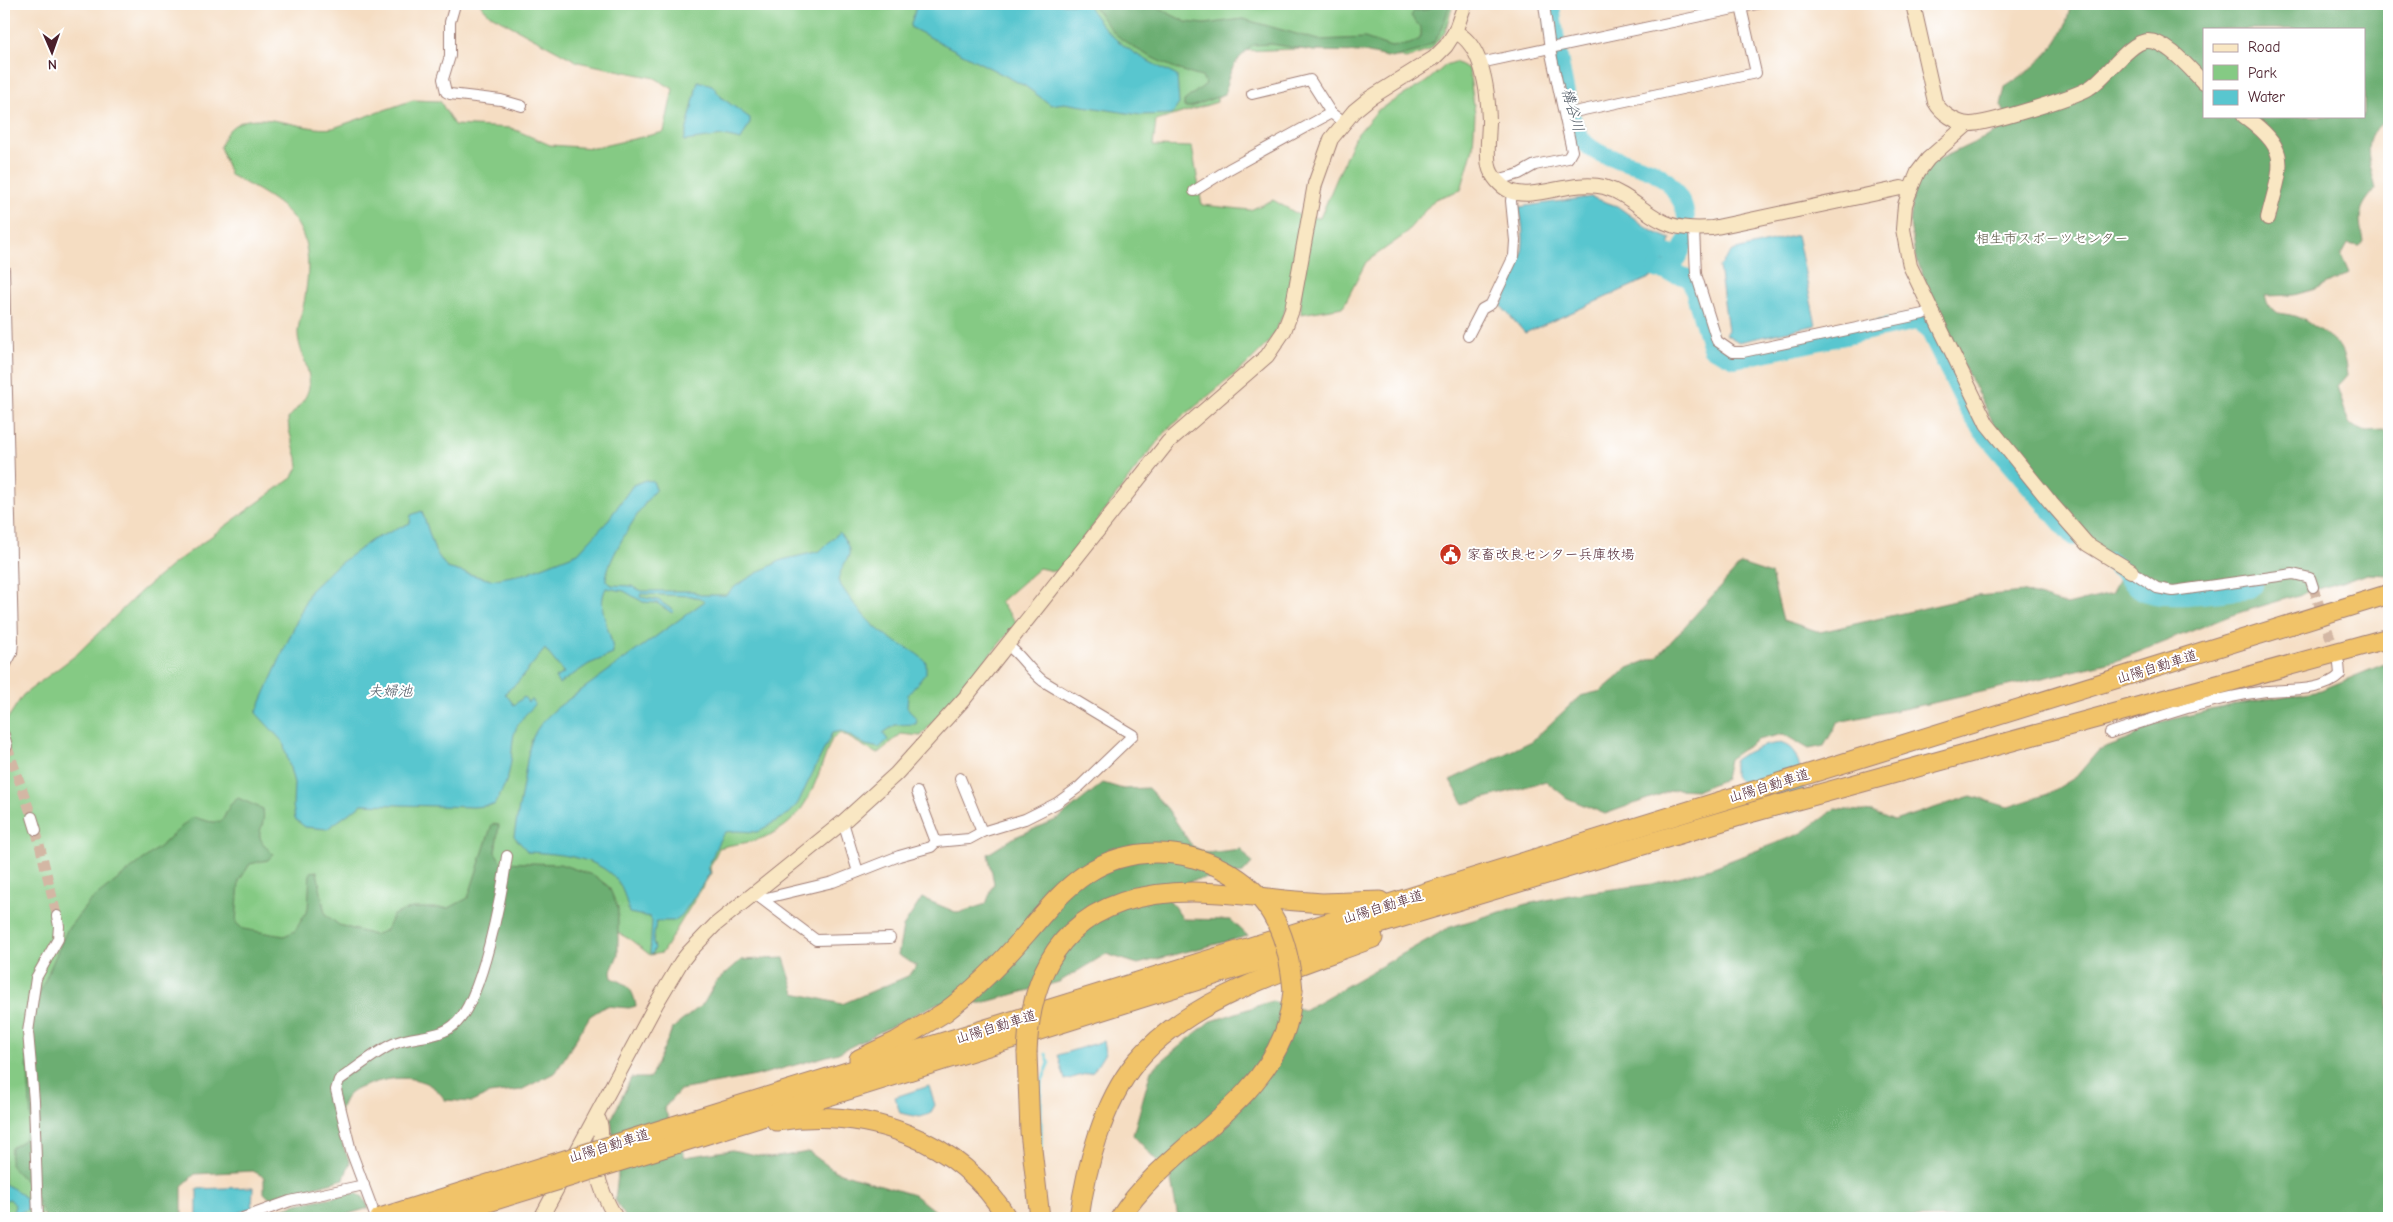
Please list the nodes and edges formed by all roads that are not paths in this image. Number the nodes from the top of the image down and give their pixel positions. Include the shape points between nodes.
1 (454, 4) edge
2 (1465, 4) edge
3 (1544, 4) edge
4 (1757, 4) edge
5 (1912, 4) edge
6 (1741, 7) junction
7 (1456, 32) junction
8 (1555, 48) junction
9 (1480, 63) junction
10 (2203, 81) edge
11 (1252, 94) dead end
12 (522, 106) dead end
13 (1331, 113) junction
14 (1570, 113) junction
15 (2247, 118) edge
16 (1343, 122) junction
17 (1968, 124) junction
18 (1499, 184) junction
19 (1194, 191) dead end
20 (1910, 191) junction
21 (1512, 192) junction
22 (2268, 218) dead end
23 (1694, 230) junction
24 (4, 268) edge
25 (1930, 310) junction
26 (1468, 336) dead end
27 (2131, 571) joint
28 (2313, 587) tunnel mouth
29 (2386, 595) dead end
30 (2389, 638) edge
31 (1007, 646) junction
32 (2339, 663) dead end
33 (4, 668) edge
34 (2110, 733) dead end
35 (4, 735) edge
36 (7, 746) dead end
37 (960, 778) dead end
38 (917, 792) dead end
39 (32, 817) tunnel mouth
40 (844, 822) junction
41 (36, 830) tunnel mouth
42 (982, 832) junction
43 (936, 842) junction
44 (507, 856) dead end
45 (858, 872) junction
46 (1516, 883) junction
47 (758, 896) junction
48 (1401, 901) junction
49 (57, 916) tunnel mouth
50 (890, 938) dead end
51 (744, 1105) junction
52 (597, 1117) junction
53 (709, 1132) junction
54 (676, 1134) junction
55 (364, 1184) junction
56 (38, 1218) edge
57 (243, 1218) edge
58 (376, 1218) edge
59 (380, 1218) edge
60 (437, 1218) edge
61 (541, 1218) edge
62 (616, 1218) edge
63 (1007, 1218) edge
64 (1040, 1218) edge
65 (1079, 1218) edge
66 (1120, 1218) edge

1 - 12 street via 450,22 450,56 443,79 446,92
2 - 7 street
3 - 8 street
4 - 6 street
5 - 17 street via 1935,102 1944,112
6 - 8 street
6 - 14 street via 1756,73
7 - 9 street via 1470,42
7 - 16 street via 1434,58 1370,98
8 - 9 street
8 - 14 street
9 - 18 street via 1489,119 1489,166
10 - 17 street via 2174,53 2148,40 2138,42 2104,77 2078,94
11 - 13 street via 1310,80
13 - 16 street
13 - 19 street
14 - 18 street via 1572,151 1568,158 1536,165 1504,178
15 - 22 street via 2264,131 2276,146 2279,156
16 - 31 street via 1321,162 1292,310 1277,343 1257,367 1168,442
17 - 20 street via 1928,159
18 - 21 street
20 - 23 street via 1900,188
20 - 25 street via 1905,205 1905,247
21 - 23 street via 1524,194 1584,185 1605,187 1660,220
21 - 26 street via 1514,256 1491,304 1482,310
23 - 25 street via 1696,274 1702,296 1717,341 1733,352 1914,316
24 - 33 street via 13,642 12,653
25 - 27 street via 1970,393 2000,441 2087,544
27 - 28 street via 2157,588 2173,591 2293,574 2310,578
29 - 48 highway, 山陽自動車道
30 - 46 highway, 山陽自動車道 via 1820,793
31 - 40 street via 896,774
31 - 42 street via 1016,651 1043,681 1134,735 1079,787 1057,803 1025,819
32 - 34 street via 2340,676 2322,685 2251,693 2182,709
35 - 36 street
37 - 42 street
38 - 43 street
39 - 41 street
40 - 45 street
40 - 47 street
42 - 43 street via 969,839
43 - 45 street via 931,847
44 - 55 street via 480,979 461,1018 445,1030 393,1044 336,1085 351,1151
45 - 47 street via 833,882
46 - 53 highway, 山陽自動車道
46 - 65 highway via 1239,990 1190,1014 1167,1030 1134,1064 1107,1114 1086,1177
47 - 50 street via 816,940
47 - 52 street via 715,925 681,962
48 - 51 highway, 山陽自動車道
48 - 64 highway, bridge via 1322,903 1224,892 1167,893 1127,900 1109,907 1064,940 1045,967 1028,1026 1029,1112
49 - 56 street via 58,939 36,978 28,1032
51 - 54 highway, 山陽自動車道
51 - 66 highway, bridge via 869,1055 945,1012 982,981 1048,907 1086,874 1127,856 1147,853 1170,853 1213,864 1250,888 1277,923 1291,964 1293,991 1290,1014 1272,1058 1256,1080 1145,1184
52 - 61 street
52 - 62 street via 601,1122 597,1155 599,1181
53 - 54 highway, 山陽自動車道
53 - 63 highway via 832,1116 885,1126 914,1137 964,1169 987,1190
54 - 59 highway, 山陽自動車道, bridge
54 - 60 highway, 山陽自動車道, bridge
55 - 57 street via 290,1201
55 - 58 street

